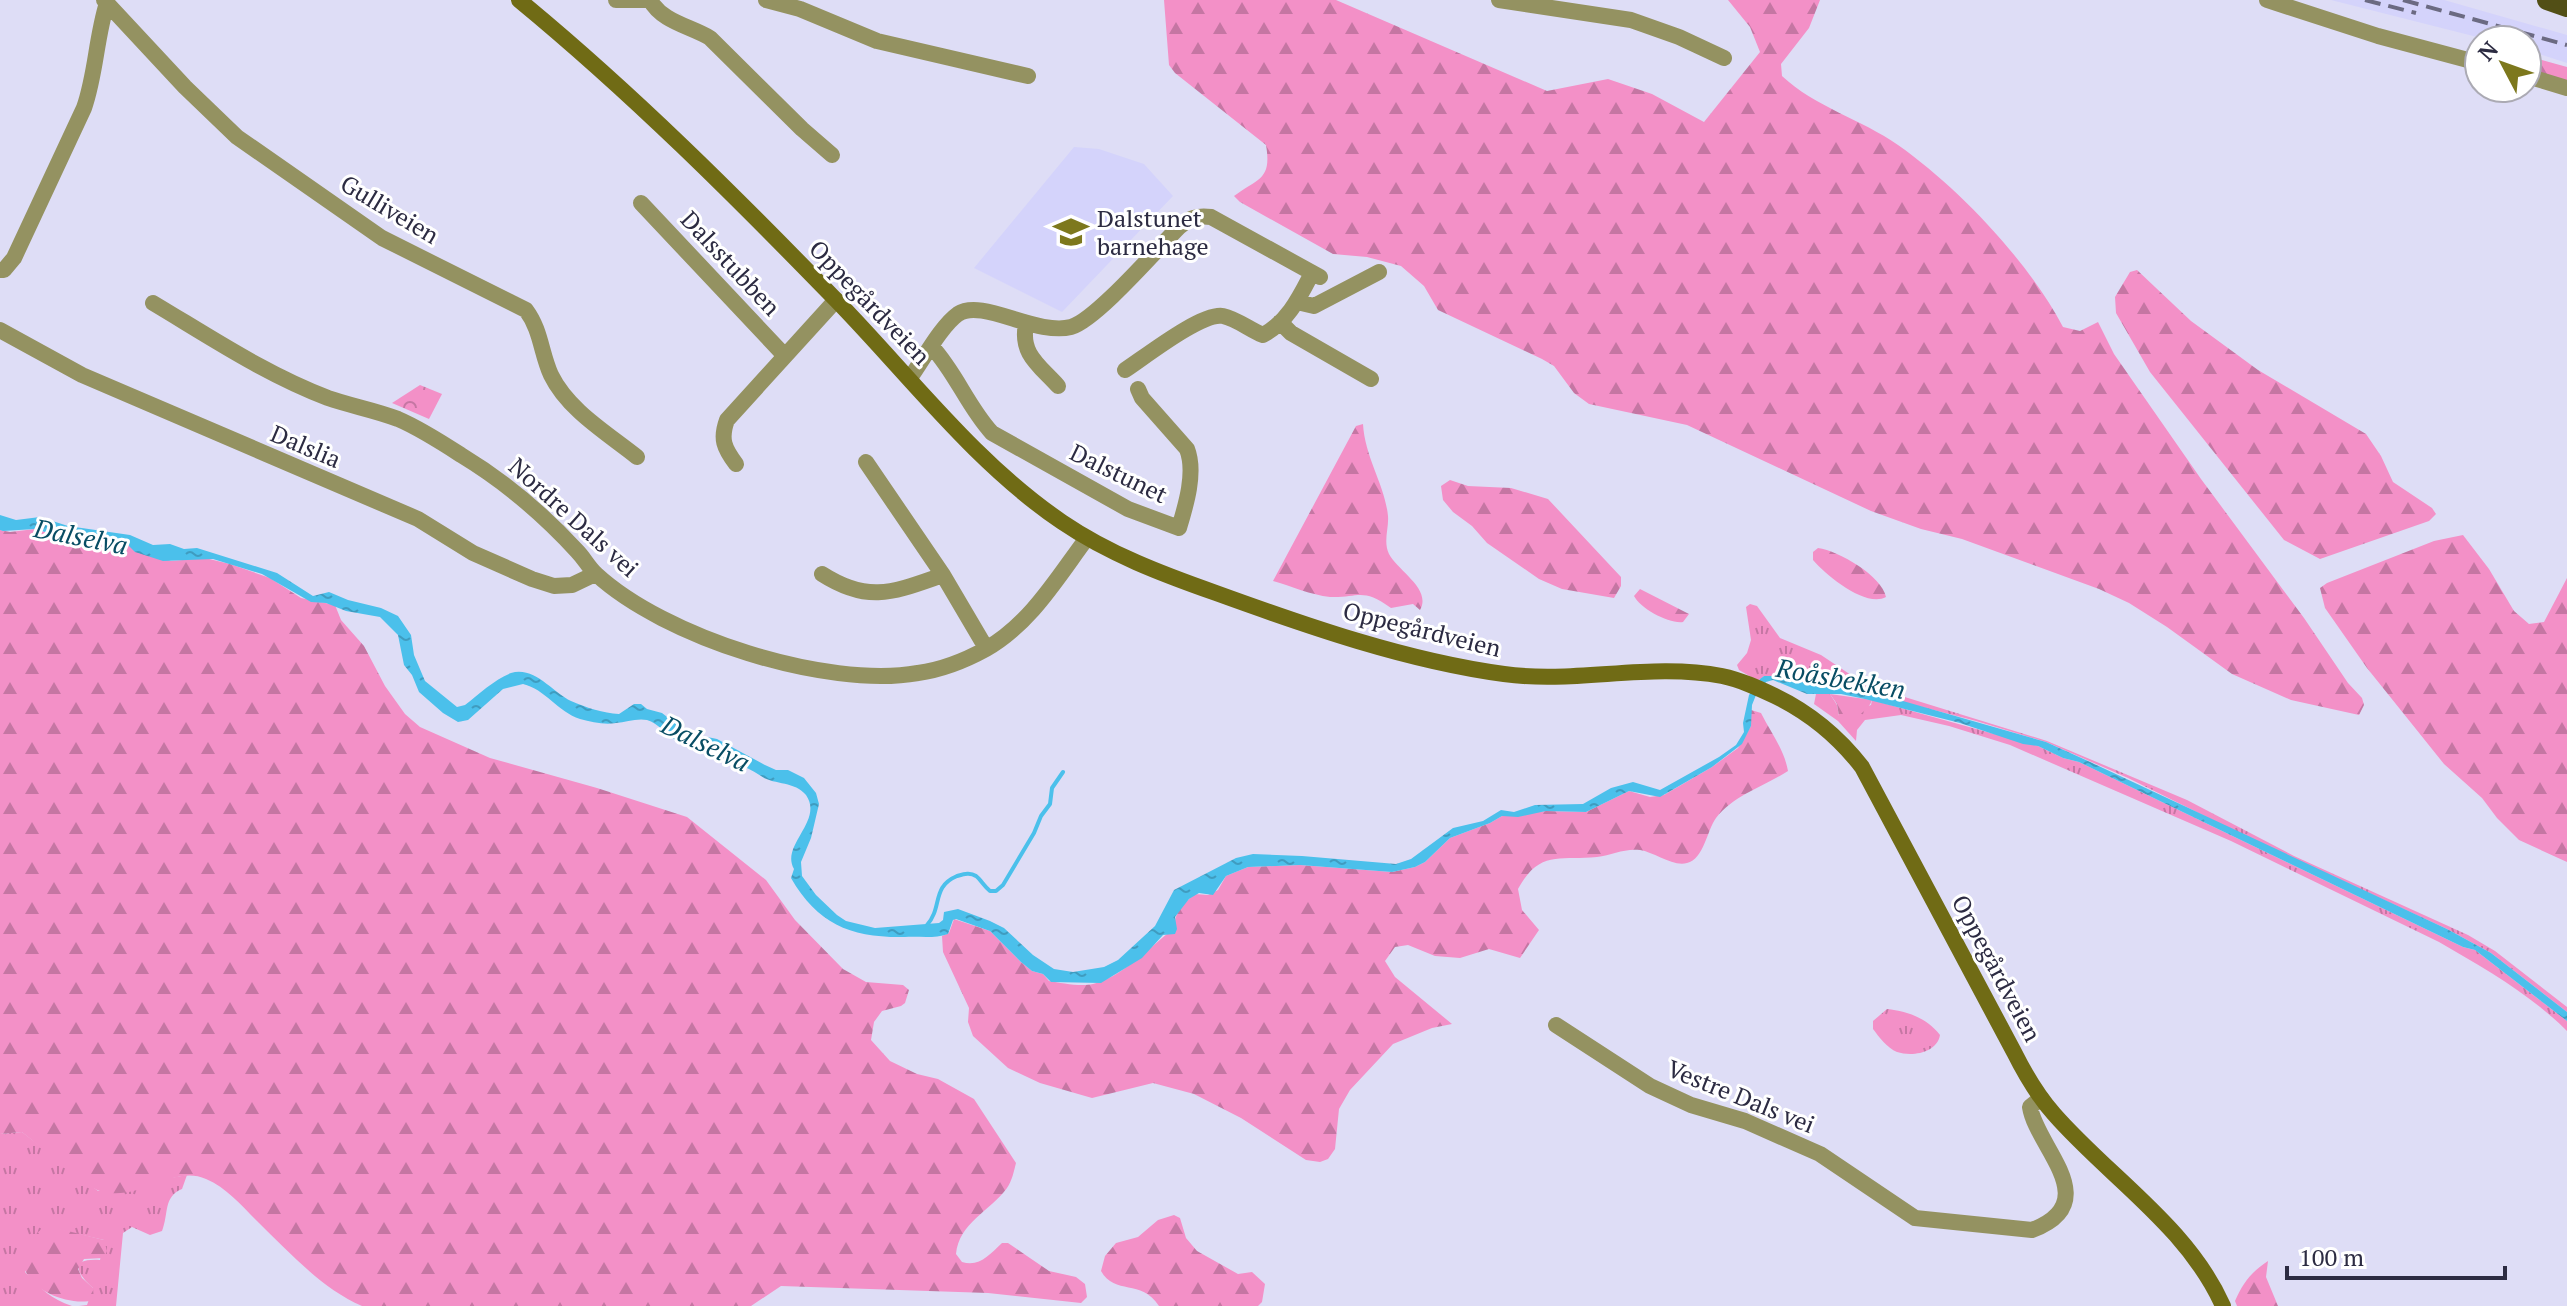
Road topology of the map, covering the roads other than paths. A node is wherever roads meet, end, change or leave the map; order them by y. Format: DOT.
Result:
graph roads {
  1 [pos="519,0"];
  2 [pos="616,0"];
  3 [pos="650,0"];
  4 [pos="766,0"];
  5 [pos="2267,0"];
  6 [pos="2547,0"];
  7 [pos="1506,1"];
  8 [pos="106,2"];
  9 [pos="2567,7"];
  10 [pos="1724,58"];
  11 [pos="2463,59"];
  12 [pos="1028,76"];
  13 [pos="2543,81"];
  14 [pos="2567,88"];
  15 [pos="832,155"];
  16 [pos="641,203"];
  17 [pos="2,270"];
  18 [pos="1379,272"];
  19 [pos="836,300"];
  20 [pos="1297,302"];
  21 [pos="153,303"];
  22 [pos="1280,322"];
  23 [pos="1026,324"];
  24 [pos="0,330"];
  25 [pos="932,347"];
  26 [pos="785,356"];
  27 [pos="1125,370"];
  28 [pos="910,378"];
  29 [pos="1371,379"];
  30 [pos="1058,386"];
  31 [pos="1138,389"];
  32 [pos="637,457"];
  33 [pos="866,462"];
  34 [pos="736,464"];
  35 [pos="1087,538"];
  36 [pos="595,574"];
  37 [pos="822,574"];
  38 [pos="943,575"];
  39 [pos="986,648"];
  40 [pos="1556,1025"];
  41 [pos="2041,1098"];
  42 [pos="2223,1306"];
  1 -- 19 [label="main road, Oppegårdveien"];
  2 -- 3 [label="street"];
  3 -- 15 [label="street"];
  4 -- 12 [label="street"];
  5 -- 11 [label="street"];
  6 -- 9 [label="main road"];
  7 -- 10 [label="street"];
  8 -- 17 [label="street"];
  8 -- 32 [label="street, Gulliveien"];
  13 -- 14 [label="street"];
  16 -- 26 [label="street, Dalsstubben"];
  18 -- 20 [label="street"];
  19 -- 26 [label="street"];
  19 -- 28 [label="main road, Oppegårdveien"];
  20 -- 22 [label="street"];
  20 -- 23 [label="street"];
  21 -- 36 [label="street, Nordre Dals vei"];
  22 -- 27 [label="street"];
  22 -- 29 [label="street"];
  23 -- 25 [label="street"];
  23 -- 30 [label="street"];
  24 -- 36 [label="street, Dalslia"];
  25 -- 28 [label="street"];
  25 -- 31 [label="street, Dalstunet"];
  26 -- 34 [label="street"];
  28 -- 35 [label="main road, Oppegårdveien"];
  33 -- 38 [label="street"];
  35 -- 39 [label="street, Nordre Dals vei"];
  35 -- 41 [label="main road, Oppegårdveien"];
  36 -- 39 [label="street, Nordre Dals vei"];
  37 -- 38 [label="street"];
  38 -- 39 [label="street"];
  40 -- 41 [label="street, Vestre Dals vei"];
  41 -- 42 [label="main road, Oppegårdveien"];
}
